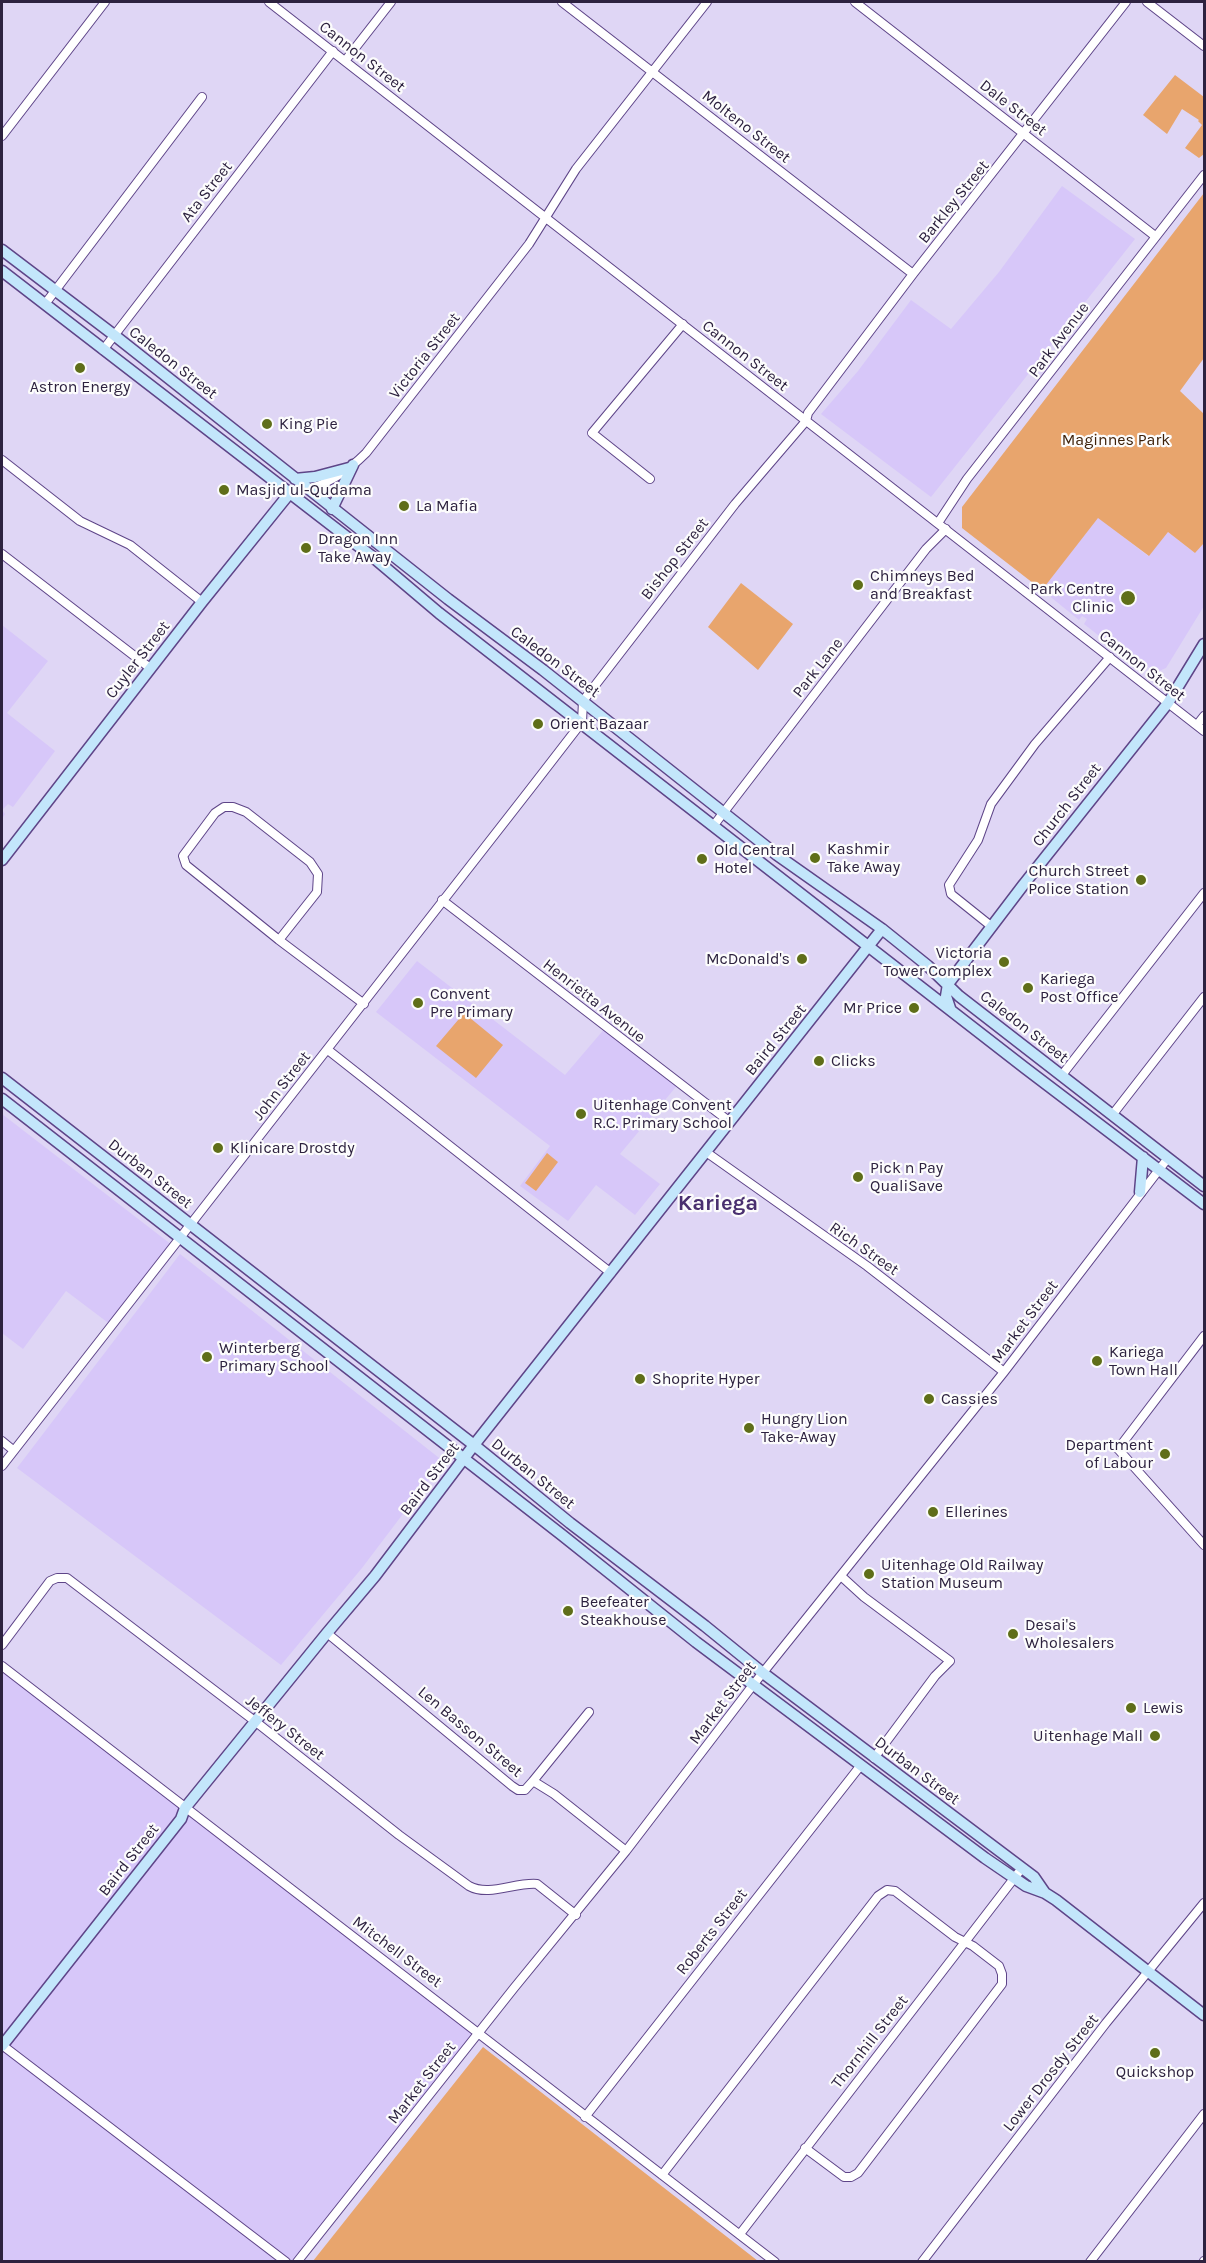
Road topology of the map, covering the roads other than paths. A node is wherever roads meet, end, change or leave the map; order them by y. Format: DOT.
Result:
graph roads {
  1 [pos="105,2"];
  2 [pos="269,2"];
  3 [pos="391,2"];
  4 [pos="562,2"];
  5 [pos="707,2"];
  6 [pos="855,2"];
  7 [pos="1126,2"];
  8 [pos="1147,2"];
  9 [pos="1204,46"];
  10 [pos="333,51"];
  11 [pos="345,61"];
  12 [pos="652,72"];
  13 [pos="202,97"];
  14 [pos="1024,134"];
  15 [pos="2,136"];
  16 [pos="1204,175"];
  17 [pos="546,218"];
  18 [pos="1155,236"];
  19 [pos="2,250"];
  20 [pos="2,271"];
  21 [pos="913,274"];
  22 [pos="54,291"];
  23 [pos="45,304"];
  24 [pos="683,324"];
  25 [pos="114,335"];
  26 [pos="104,350"];
  27 [pos="806,421"];
  28 [pos="2,460"];
  29 [pos="351,466"];
  30 [pos="295,479"];
  31 [pos="650,479"];
  32 [pos="306,489"];
  33 [pos="289,494"];
  34 [pos="332,510"];
  35 [pos="938,523"];
  36 [pos="946,529"];
  37 [pos="2,554"];
  38 [pos="202,602"];
  39 [pos="1204,644"];
  40 [pos="1110,657"];
  41 [pos="150,668"];
  42 [pos="583,701"];
  43 [pos="1168,703"];
  44 [pos="1204,716"];
  45 [pos="582,722"];
  46 [pos="1201,728"];
  47 [pos="723,813"];
  48 [pos="714,825"];
  49 [pos="2,860"];
  50 [pos="1204,893"];
  51 [pos="442,900"];
  52 [pos="992,926"];
  53 [pos="882,929"];
  54 [pos="279,940"];
  55 [pos="870,946"];
  56 [pos="948,984"];
  57 [pos="924,988"];
  58 [pos="1204,997"];
  59 [pos="363,1004"];
  60 [pos="950,1009"];
  61 [pos="328,1050"];
  62 [pos="1062,1075"];
  63 [pos="2,1078"];
  64 [pos="2,1099"];
  65 [pos="1113,1114"];
  66 [pos="730,1122"];
  67 [pos="706,1152"];
  68 [pos="1143,1157"];
  69 [pos="1168,1158"];
  70 [pos="1158,1169"];
  71 [pos="1204,1186"];
  72 [pos="1140,1192"];
  73 [pos="1204,1204"];
  74 [pos="191,1225"];
  75 [pos="179,1238"];
  76 [pos="611,1273"];
  77 [pos="1204,1336"];
  78 [pos="1004,1372"];
  79 [pos="2,1441"];
  80 [pos="474,1445"];
  81 [pos="13,1450"];
  82 [pos="464,1460"];
  83 [pos="2,1466"];
  84 [pos="1204,1545"];
  85 [pos="841,1576"];
  86 [pos="327,1633"];
  87 [pos="2,1645"];
  88 [pos="2,1666"];
  89 [pos="763,1673"];
  90 [pos="753,1685"];
  91 [pos="589,1712"];
  92 [pos="256,1722"];
  93 [pos="874,1758"];
  94 [pos="861,1765"];
  95 [pos="533,1781"];
  96 [pos="185,1808"];
  97 [pos="626,1851"];
  98 [pos="1022,1868"];
  99 [pos="1014,1878"];
  100 [pos="1045,1893"];
  101 [pos="1204,1903"];
  102 [pos="576,1915"];
  103 [pos="964,1943"];
  104 [pos="1149,1973"];
  105 [pos="1204,2015"];
  106 [pos="480,2032"];
  107 [pos="2,2045"];
  108 [pos="1204,2114"];
  109 [pos="585,2116"];
  110 [pos="805,2148"];
  111 [pos="662,2175"];
  112 [pos="740,2234"];
  113 [pos="286,2262"];
  114 [pos="297,2262"];
  115 [pos="775,2262"];
  116 [pos="922,2262"];
  117 [pos="1090,2262"];
  1 -- 15 [label="street"];
  2 -- 10 [label="street, Cannon Street"];
  3 -- 11 [label="street"];
  4 -- 12 [label="street, Molteno Street"];
  5 -- 12 [label="street, Victoria Street"];
  6 -- 14 [label="street, Dale Street"];
  7 -- 14 [label="street, Barkley Street"];
  8 -- 9 [label="street"];
  10 -- 11 [label="street, Cannon Street"];
  10 -- 25 [label="street, Ata Street"];
  11 -- 17 [label="street, Cannon Street"];
  12 -- 17 [label="street, Victoria Street"];
  12 -- 21 [label="street, Molteno Street"];
  13 -- 22 [label="street"];
  14 -- 18 [label="street, Dale Street"];
  14 -- 21 [label="street, Barkley Street"];
  16 -- 18 [label="street, Park Avenue"];
  17 -- 24 [label="street, Cannon Street"];
  17 -- 29 [label="street, Victoria Street"];
  18 -- 35 [label="street, Park Avenue"];
  19 -- 22 [label="street, Caledon Street"];
  20 -- 23 [label="street, Caledon Street"];
  21 -- 27 [label="street, Barkley Street"];
  22 -- 23 [label="street"];
  22 -- 25 [label="street, Caledon Street"];
  23 -- 26 [label="street, Caledon Street"];
  24 -- 27 [label="street, Cannon Street"];
  24 -- 31 [label="street"];
  25 -- 26 [label="street, Ata Street"];
  25 -- 30 [label="street, Caledon Street"];
  26 -- 33 [label="street, Caledon Street"];
  27 -- 35 [label="street, Cannon Street"];
  27 -- 42 [label="street, Bishop Street"];
  28 -- 38 [label="street"];
  29 -- 30 [label="street"];
  29 -- 32 [label="street, Victoria Street"];
  29 -- 34 [label="street"];
  30 -- 32 [label="street, Caledon Street"];
  32 -- 33 [label="street"];
  32 -- 34 [label="street, Caledon Street"];
  33 -- 38 [label="street, Cuyler Street"];
  33 -- 45 [label="street, Caledon Street"];
  34 -- 42 [label="street, Caledon Street"];
  35 -- 36 [label="street, Cannon Street"];
  36 -- 40 [label="street, Cannon Street"];
  36 -- 47 [label="street, Park Lane"];
  37 -- 41 [label="street"];
  38 -- 41 [label="street, Cuyler Street"];
  39 -- 43 [label="street, Church Street"];
  40 -- 43 [label="street, Cannon Street"];
  40 -- 52 [label="street"];
  41 -- 49 [label="street, Cuyler Street"];
  42 -- 45 [label="street"];
  42 -- 47 [label="street, Caledon Street"];
  43 -- 46 [label="street, Cannon Street"];
  43 -- 52 [label="street, Church Street"];
  44 -- 46 [label="street"];
  45 -- 48 [label="street, Caledon Street"];
  45 -- 51 [label="street, John Street"];
  47 -- 48 [label="street, Park Lane"];
  47 -- 53 [label="street, Caledon Street"];
  48 -- 55 [label="street, Caledon Street"];
  50 -- 62 [label="street"];
  51 -- 59 [label="street, John Street"];
  51 -- 66 [label="street, Henrietta Avenue"];
  52 -- 56 [label="street, Church Street"];
  53 -- 55 [label="street, Baird Street"];
  53 -- 56 [label="street, Caledon Street"];
  54 -- 54 [label="street"];
  54 -- 59 [label="street"];
  55 -- 57 [label="street, Caledon Street"];
  55 -- 66 [label="street, Baird Street"];
  56 -- 57 [label="street"];
  56 -- 60 [label="street"];
  56 -- 62 [label="street, Caledon Street"];
  57 -- 60 [label="street, Caledon Street"];
  58 -- 65 [label="street"];
  59 -- 61 [label="street, John Street"];
  60 -- 68 [label="street, Caledon Street"];
  61 -- 74 [label="street, John Street"];
  61 -- 76 [label="street"];
  62 -- 65 [label="street, Caledon Street"];
  63 -- 74 [label="street, Durban Street"];
  64 -- 75 [label="street, Durban Street"];
  65 -- 69 [label="street, Caledon Street"];
  66 -- 67 [label="street, Baird Street"];
  67 -- 76 [label="street, Baird Street"];
  67 -- 78 [label="street, Rich Street"];
  68 -- 70 [label="street, Caledon Street"];
  68 -- 72 [label="street"];
  69 -- 70 [label="street, Market Street"];
  69 -- 71 [label="street, Caledon Street"];
  70 -- 72 [label="street, Market Street"];
  70 -- 73 [label="street, Caledon Street"];
  72 -- 78 [label="street, Market Street"];
  74 -- 75 [label="street, John Street"];
  74 -- 80 [label="street, Durban Street"];
  75 -- 81 [label="street, John Street"];
  75 -- 82 [label="street, Durban Street"];
  76 -- 80 [label="street, Baird Street"];
  77 -- 84 [label="street"];
  78 -- 85 [label="street, Market Street"];
  79 -- 81 [label="street"];
  80 -- 82 [label="street, Baird Street"];
  80 -- 89 [label="street, Durban Street"];
  81 -- 83 [label="street, John Street"];
  82 -- 86 [label="street, Baird Street"];
  82 -- 90 [label="street, Durban Street"];
  85 -- 89 [label="street, Market Street"];
  85 -- 93 [label="street"];
  86 -- 92 [label="street, Baird Street"];
  86 -- 95 [label="street, Len Basson Street"];
  87 -- 92 [label="street, Jeffery Street"];
  88 -- 96 [label="street, Mitchell Street"];
  89 -- 90 [label="street, Market Street"];
  89 -- 93 [label="street, Durban Street"];
  90 -- 94 [label="street, Durban Street"];
  90 -- 97 [label="street, Market Street"];
  91 -- 95 [label="street"];
  92 -- 96 [label="street, Baird Street"];
  92 -- 102 [label="street, Jeffery Street"];
  93 -- 98 [label="street, Durban Street"];
  94 -- 99 [label="street, Durban Street"];
  94 -- 109 [label="street, Roberts Street"];
  95 -- 97 [label="street, Len Basson Street"];
  96 -- 106 [label="street, Mitchell Street"];
  96 -- 107 [label="street, Baird Street"];
  97 -- 102 [label="street, Market Street"];
  98 -- 99 [label="street, Thornhill Street"];
  98 -- 100 [label="street, Durban Street"];
  99 -- 100 [label="street, Durban Street"];
  99 -- 103 [label="street, Thornhill Street"];
  100 -- 104 [label="street, Durban Street"];
  101 -- 104 [label="street, Lower Drosdy Street"];
  102 -- 106 [label="street, Market Street"];
  103 -- 110 [label="street, Thornhill Street"];
  103 -- 110 [label="street"];
  103 -- 111 [label="street"];
  104 -- 105 [label="street, Durban Street"];
  104 -- 116 [label="street, Lower Drosdy Street"];
  106 -- 109 [label="street, Mitchell Street"];
  106 -- 114 [label="street, Market Street"];
  107 -- 113 [label="street"];
  108 -- 117 [label="street"];
  109 -- 111 [label="street, Mitchell Street"];
  110 -- 112 [label="street, Thornhill Street"];
  111 -- 112 [label="street, Mitchell Street"];
  112 -- 115 [label="street, Mitchell Street"];
}
